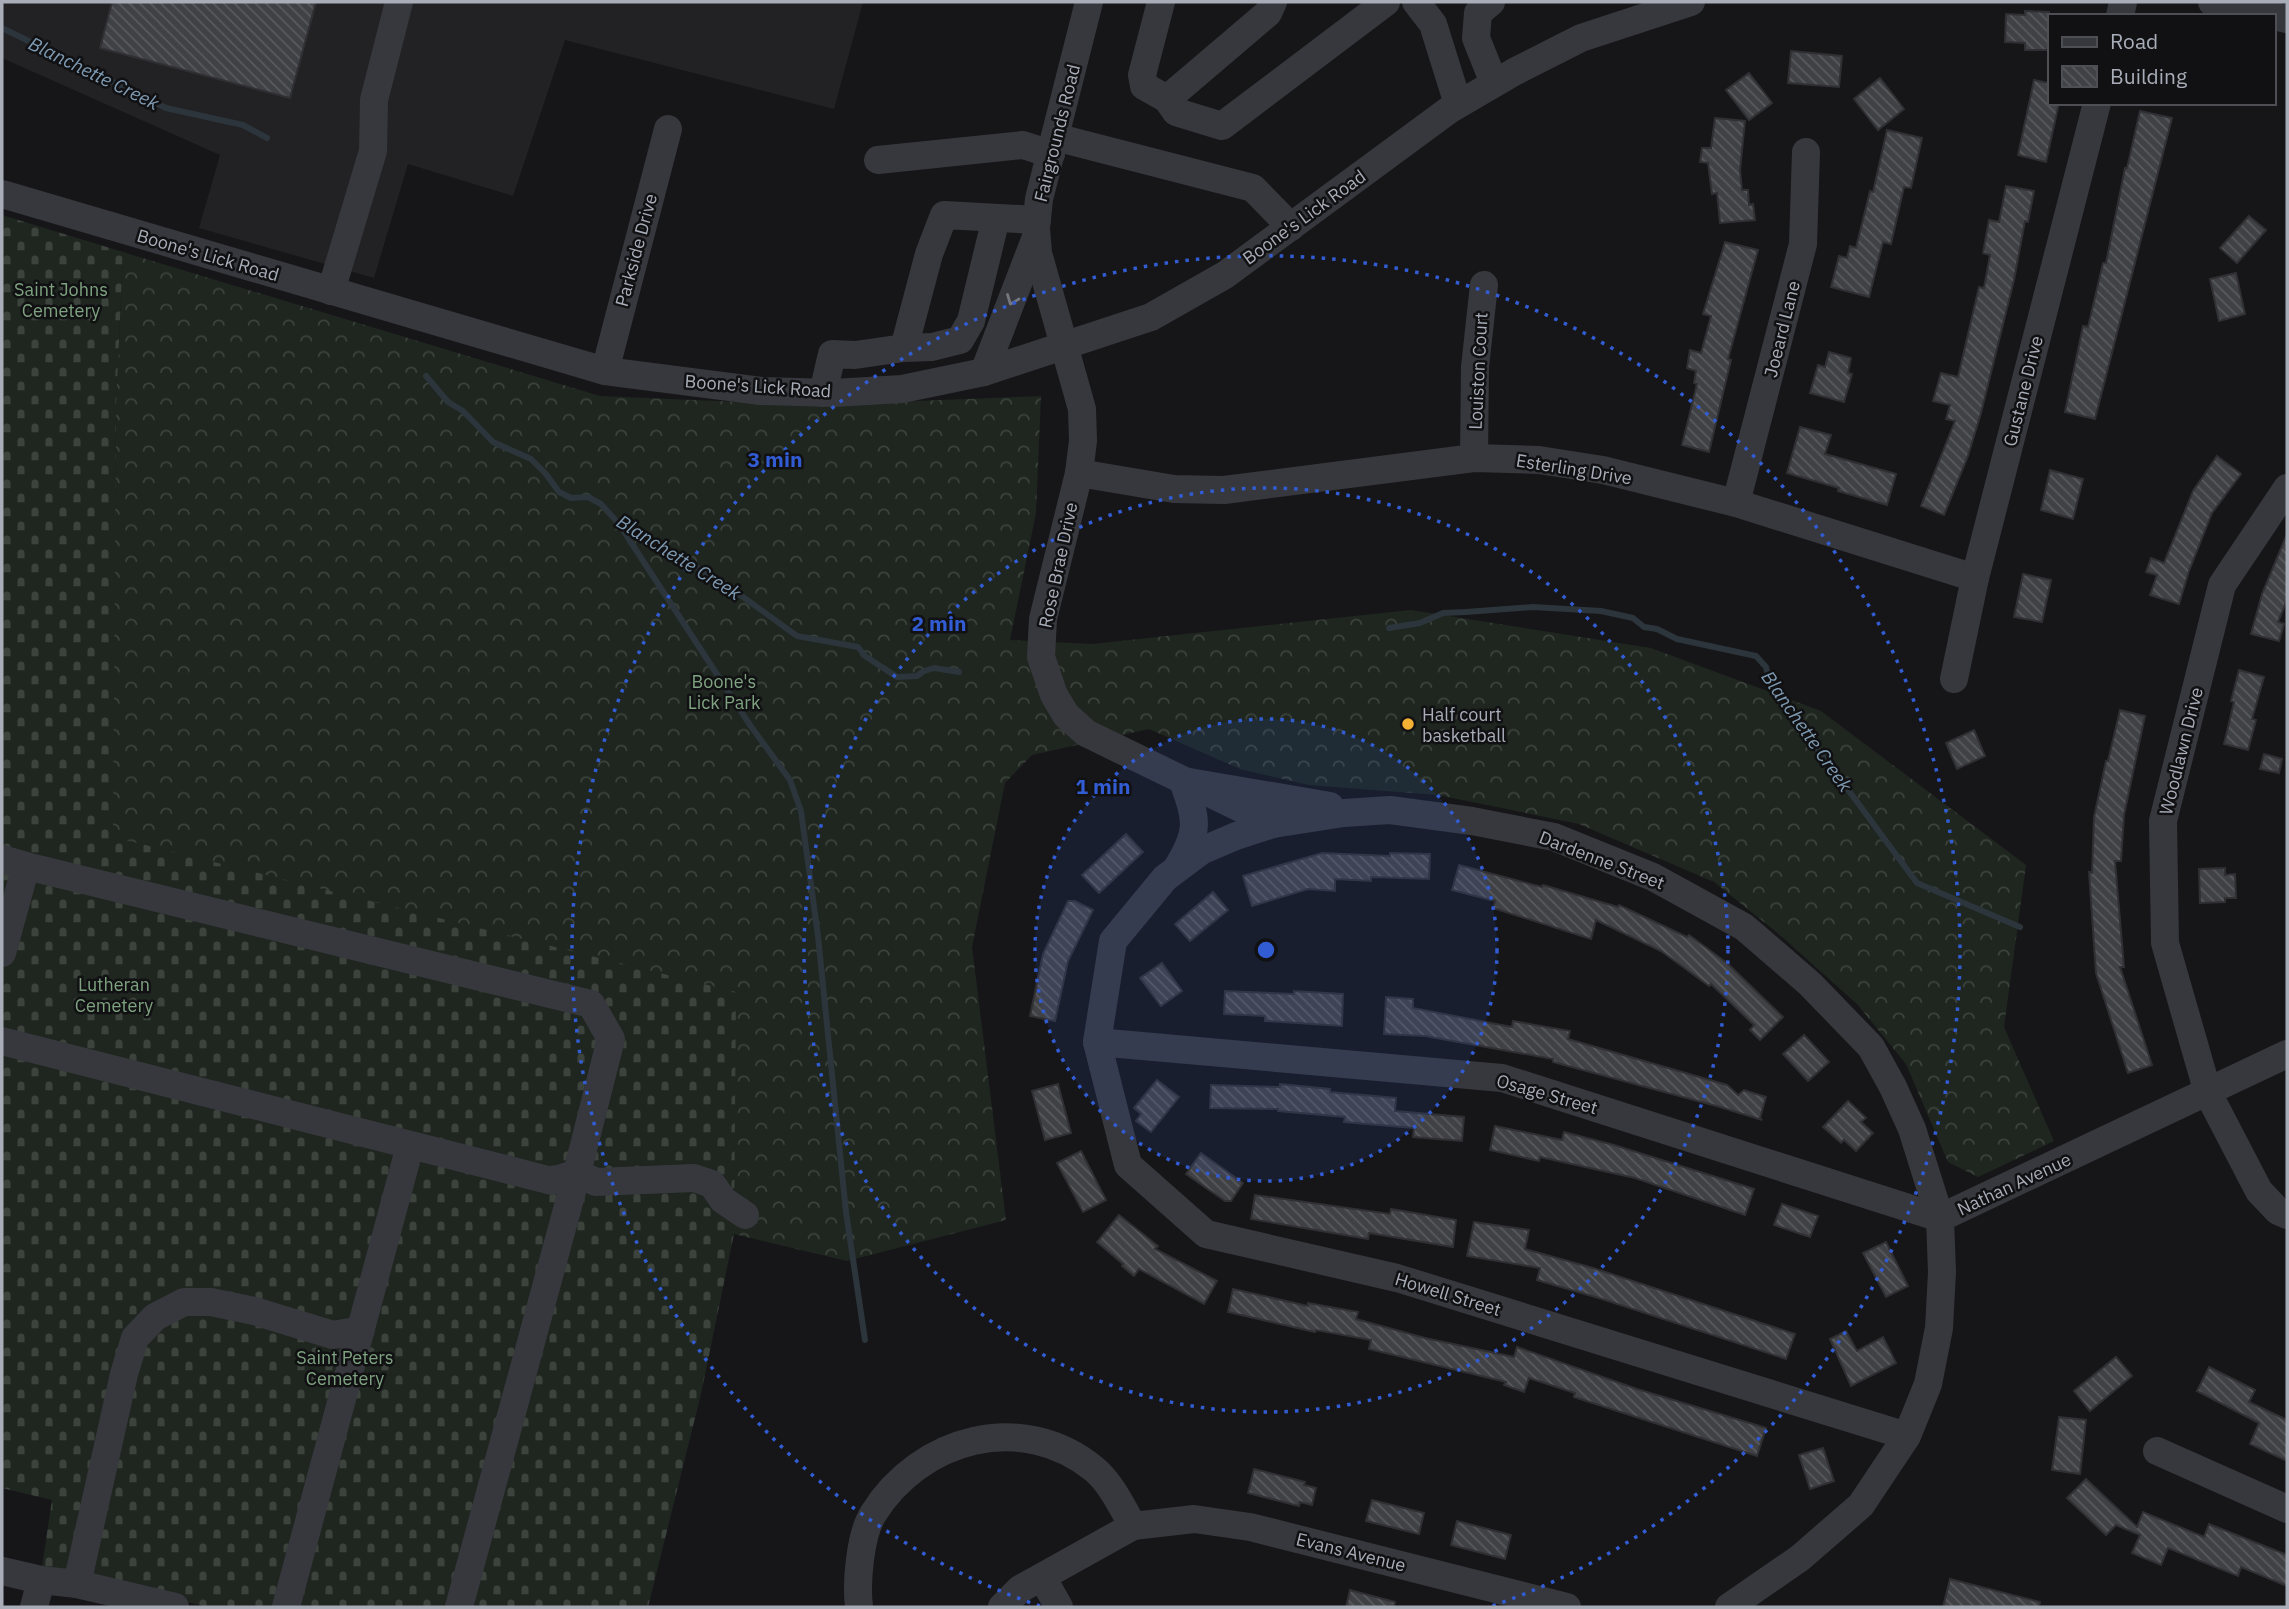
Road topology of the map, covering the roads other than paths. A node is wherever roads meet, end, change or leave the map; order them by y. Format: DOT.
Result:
graph roads {
  1 [pos="398,2"];
  2 [pos="1089,2"];
  3 [pos="1161,2"];
  4 [pos="1273,2"];
  5 [pos="1386,2"];
  6 [pos="1416,2"];
  7 [pos="1491,2"];
  8 [pos="1687,2"];
  9 [pos="2212,2"];
  10 [pos="2265,14"];
  11 [pos="1494,83"];
  12 [pos="1167,99"];
  13 [pos="1458,104"];
  14 [pos="2096,105"];
  15 [pos="668,129"];
  16 [pos="1053,145"];
  17 [pos="1806,152"];
  18 [pos="878,160"];
  19 [pos="2,194"];
  20 [pos="996,218"];
  21 [pos="1292,227"];
  22 [pos="1036,228"];
  23 [pos="1483,285"];
  24 [pos="331,291"];
  25 [pos="1064,346"];
  26 [pos="904,348"];
  27 [pos="604,371"];
  28 [pos="984,372"];
  29 [pos="822,393"];
  30 [pos="1474,458"];
  31 [pos="1079,473"];
  32 [pos="2287,488"];
  33 [pos="1736,503"];
  34 [pos="1975,578"];
  35 [pos="1954,679"];
  36 [pos="1183,781"];
  37 [pos="1358,812"];
  38 [pos="1273,824"];
  39 [pos="14,862"];
  40 [pos="1176,870"];
  41 [pos="2,953"];
  42 [pos="2,1041"];
  43 [pos="1097,1042"];
  44 [pos="2287,1054"];
  45 [pos="2208,1093"];
  46 [pos="404,1152"];
  47 [pos="578,1173"];
  48 [pos="570,1202"];
  49 [pos="745,1215"];
  50 [pos="2287,1215"];
  51 [pos="1940,1218"];
  52 [pos="360,1330"];
  53 [pos="1907,1436"];
  54 [pos="2157,1451"];
  55 [pos="2287,1510"];
  56 [pos="1133,1526"];
  57 [pos="2,1571"];
  58 [pos="1042,1577"];
  59 [pos="41,1580"];
  60 [pos="78,1584"];
  61 [pos="34,1607"];
  62 [pos="175,1607"];
  63 [pos="286,1607"];
  64 [pos="459,1607"];
  65 [pos="859,1607"];
  66 [pos="1002,1607"];
  67 [pos="1059,1607"];
  68 [pos="1567,1607"];
  69 [pos="1729,1607"];
  1 -- 24 [label="street"];
  2 -- 16 [label="street, Fairgrounds Road"];
  3 -- 12 [label="street"];
  4 -- 12 [label="street"];
  5 -- 12 [label="street"];
  6 -- 13 [label="street"];
  7 -- 11 [label="street"];
  8 -- 11 [label="street, Boone's Lick Road"];
  9 -- 10 [label="street"];
  11 -- 13 [label="street, Boone's Lick Road"];
  13 -- 21 [label="street, Boone's Lick Road"];
  14 -- 34 [label="street, Gustane Drive"];
  15 -- 27 [label="street, Parkside Drive"];
  16 -- 18 [label="street"];
  16 -- 21 [label="street"];
  16 -- 22 [label="street, Fairgrounds Road"];
  17 -- 33 [label="street, Joeard Lane"];
  19 -- 24 [label="street, Boone's Lick Road"];
  20 -- 22 [label="street"];
  20 -- 26 [label="street"];
  20 -- 26 [label="street"];
  21 -- 25 [label="street, Boone's Lick Road"];
  22 -- 25 [label="street, Fairgrounds Road"];
  22 -- 28 [label="street, one-way"];
  23 -- 30 [label="street, Louiston Court"];
  24 -- 27 [label="street, Boone's Lick Road"];
  25 -- 28 [label="street, Boone's Lick Road"];
  25 -- 31 [label="street, Rose Brae Drive"];
  26 -- 29 [label="street"];
  27 -- 29 [label="street, Boone's Lick Road"];
  28 -- 29 [label="street, Boone's Lick Road"];
  30 -- 31 [label="street, Esterling Drive"];
  30 -- 33 [label="street, Esterling Drive"];
  31 -- 36 [label="street, Rose Brae Drive"];
  32 -- 45 [label="street, Woodlawn Drive"];
  33 -- 34 [label="street, Esterling Drive"];
  34 -- 35 [label="street, Gustane Drive"];
  36 -- 37 [label="street"];
  36 -- 38 [label="street, Rose Brae Drive"];
  36 -- 40 [label="street"];
  37 -- 38 [label="street, Dardenne Street"];
  37 -- 51 [label="street, Dardenne Street"];
  38 -- 40 [label="street, Dardenne Street"];
  39 -- 41 [label="street"];
  39 -- 47 [label="street"];
  40 -- 43 [label="street, Dardenne Street"];
  42 -- 46 [label="street"];
  43 -- 51 [label="street, Osage Street"];
  43 -- 53 [label="street, Howell Street"];
  44 -- 45 [label="street, Nathan Avenue"];
  45 -- 50 [label="street, Woodlawn Drive"];
  45 -- 51 [label="street, Nathan Avenue"];
  46 -- 47 [label="street"];
  46 -- 48 [label="street"];
  46 -- 52 [label="street"];
  47 -- 48 [label="street"];
  47 -- 49 [label="street"];
  48 -- 64 [label="street"];
  51 -- 53 [label="street, Nathan Avenue"];
  52 -- 60 [label="street"];
  52 -- 63 [label="street"];
  53 -- 69 [label="street, Nathan Avenue"];
  54 -- 55 [label="street"];
  56 -- 58 [label="street"];
  56 -- 65 [label="street"];
  56 -- 68 [label="street, Evans Avenue"];
  57 -- 59 [label="street"];
  58 -- 66 [label="street"];
  58 -- 67 [label="street"];
  59 -- 60 [label="street"];
  59 -- 61 [label="street"];
  60 -- 62 [label="street"];
}
